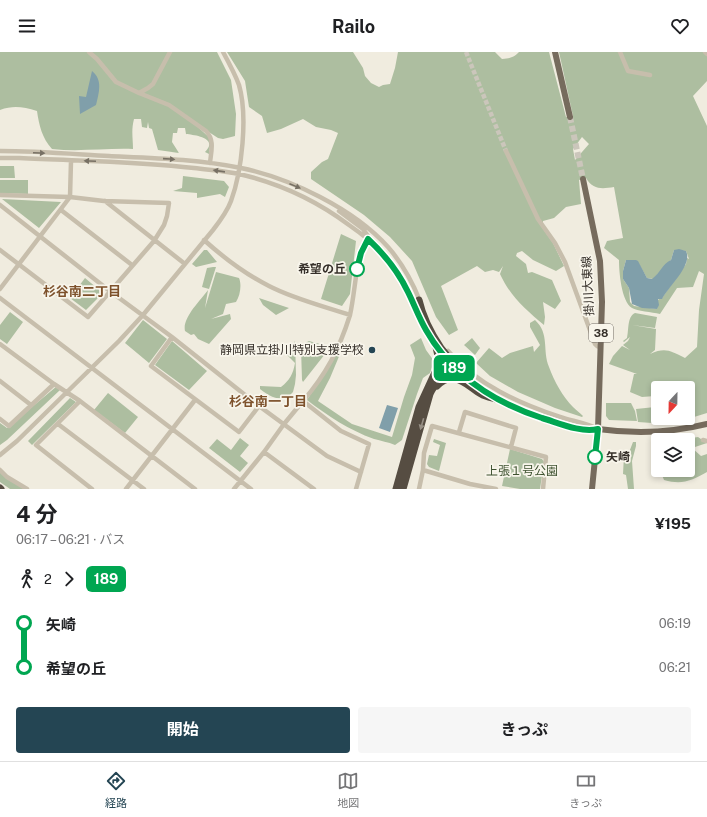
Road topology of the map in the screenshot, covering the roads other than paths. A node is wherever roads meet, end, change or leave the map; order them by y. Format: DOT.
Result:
graph roads {
  1 [pos="89,52"];
  2 [pos="170,52"];
  3 [pos="223,52"];
  4 [pos="555,52"];
  5 [pos="620,52"];
  6 [pos="650,74"];
  7 [pos="139,93"];
  8 [pos="570,117"];
  9 [pos="0,151"];
  10 [pos="506,151"];
  11 [pos="0,158"];
  12 [pos="71,160"];
  13 [pos="210,163"];
  14 [pos="240,168"];
  15 [pos="239,174"];
  16 [pos="583,179"];
  17 [pos="0,196"];
  18 [pos="70,197"];
  19 [pos="104,201"];
  20 [pos="328,202"];
  21 [pos="0,205"];
  22 [pos="61,210"];
  23 [pos="40,237"];
  24 [pos="368,239"];
  25 [pos="204,240"];
  26 [pos="380,240"];
  27 [pos="154,241"];
  28 [pos="0,250"];
  29 [pos="19,264"];
  30 [pos="185,264"];
  31 [pos="132,266"];
  32 [pos="0,289"];
  33 [pos="111,292"];
  34 [pos="0,298"];
  35 [pos="419,300"];
  36 [pos="143,315"];
  37 [pos="350,315"];
  38 [pos="172,337"];
  39 [pos="0,344"];
  40 [pos="436,347"];
  41 [pos="600,347"];
  42 [pos="449,363"];
  43 [pos="461,365"];
  44 [pos="93,367"];
  45 [pos="0,381"];
  46 [pos="54,384"];
  47 [pos="429,384"];
  48 [pos="66,392"];
  49 [pos="195,400"];
  50 [pos="499,400"];
  51 [pos="80,401"];
  52 [pos="303,402"];
  53 [pos="31,405"];
  54 [pos="259,406"];
  55 [pos="426,408"];
  56 [pos="0,419"];
  57 [pos="58,424"];
  58 [pos="284,424"];
  59 [pos="707,424"];
  60 [pos="172,428"];
  61 [pos="598,429"];
  62 [pos="459,432"];
  63 [pos="511,447"];
  64 [pos="264,452"];
  65 [pos="0,455"];
  66 [pos="151,456"];
  67 [pos="0,470"];
  68 [pos="423,470"];
  69 [pos="361,472"];
  70 [pos="133,481"];
  71 [pos="240,481"];
  72 [pos="27,489"];
  73 [pos="92,489"];
  74 [pos="126,489"];
  75 [pos="144,489"];
  76 [pos="195,489"];
  77 [pos="234,489"];
  78 [pos="251,489"];
  79 [pos="314,489"];
  80 [pos="356,489"];
  81 [pos="396,489"];
  82 [pos="403,489"];
  83 [pos="418,489"];
  84 [pos="496,489"];
  85 [pos="543,489"];
  86 [pos="592,489"];
  1 -- 7 [label="street"];
  2 -- 7 [label="street"];
  3 -- 14 [label="street"];
  4 -- 8 [label="main road"];
  5 -- 6 [label="street"];
  7 -- 13 [label="street"];
  9 -- 13 [label="street, one-way"];
  10 -- 41 [label="street"];
  11 -- 12 [label="street"];
  15 -- 12 [label="street, one-way"];
  12 -- 18 [label="street"];
  13 -- 14 [label="street"];
  14 -- 15 [label="street"];
  14 -- 20 [label="street, one-way"];
  15 -- 24 [label="street"];
  15 -- 25 [label="street"];
  16 -- 41 [label="main road, 掛川大東線 / 38"];
  17 -- 18 [label="street"];
  18 -- 19 [label="street"];
  18 -- 22 [label="street"];
  19 -- 27 [label="street"];
  19 -- 27 [label="street"];
  20 -- 24 [label="street"];
  20 -- 26 [label="street"];
  21 -- 23 [label="street"];
  22 -- 23 [label="street"];
  22 -- 31 [label="street"];
  23 -- 29 [label="street"];
  23 -- 33 [label="street"];
  24 -- 26 [label="street"];
  24 -- 37 [label="street"];
  24 -- 40 [label="street"];
  25 -- 30 [label="street"];
  25 -- 37 [label="street"];
  26 -- 35 [label="street"];
  27 -- 30 [label="street"];
  27 -- 31 [label="street"];
  28 -- 29 [label="street"];
  29 -- 32 [label="street"];
  29 -- 33 [label="street"];
  30 -- 36 [label="street"];
  31 -- 33 [label="street"];
  33 -- 36 [label="street"];
  34 -- 44 [label="street"];
  35 -- 42 [label="highway"];
  35 -- 43 [label="street"];
  36 -- 38 [label="street"];
  36 -- 44 [label="street"];
  37 -- 52 [label="street"];
  38 -- 49 [label="street"];
  38 -- 54 [label="street"];
  39 -- 46 [label="street"];
  40 -- 42 [label="street"];
  40 -- 47 [label="highway"];
  41 -- 61 [label="main road, 掛川大東線 / 38"];
  42 -- 43 [label="highway"];
  42 -- 47 [label="highway"];
  42 -- 50 [label="street"];
  42 -- 55 [label="highway"];
  43 -- 61 [label="street"];
  44 -- 48 [label="street"];
  44 -- 60 [label="street"];
  45 -- 53 [label="street"];
  46 -- 48 [label="street"];
  46 -- 53 [label="street"];
  47 -- 81 [label="highway"];
  48 -- 51 [label="street"];
  48 -- 65 [label="street"];
  49 -- 54 [label="street"];
  49 -- 60 [label="street"];
  50 -- 55 [label="highway"];
  50 -- 61 [label="street"];
  51 -- 57 [label="street"];
  51 -- 66 [label="street"];
  52 -- 58 [label="street"];
  52 -- 69 [label="street"];
  53 -- 56 [label="street"];
  54 -- 58 [label="street"];
  55 -- 82 [label="highway, one-way"];
  57 -- 70 [label="street"];
  57 -- 73 [label="street"];
  58 -- 64 [label="street"];
  58 -- 69 [label="street"];
  59 -- 61 [label="main road"];
  60 -- 66 [label="street"];
  60 -- 71 [label="street"];
  61 -- 86 [label="main road, 掛川大東線 / 38"];
  62 -- 63 [label="street"];
  62 -- 63 [label="street"];
  62 -- 68 [label="street"];
  63 -- 85 [label="street"];
  64 -- 71 [label="street"];
  64 -- 79 [label="street"];
  66 -- 70 [label="street"];
  66 -- 76 [label="street"];
  67 -- 72 [label="street"];
  68 -- 83 [label="street"];
  68 -- 84 [label="street"];
  69 -- 80 [label="street"];
  70 -- 74 [label="street"];
  70 -- 75 [label="street"];
  71 -- 77 [label="street"];
  71 -- 78 [label="street"];
}
